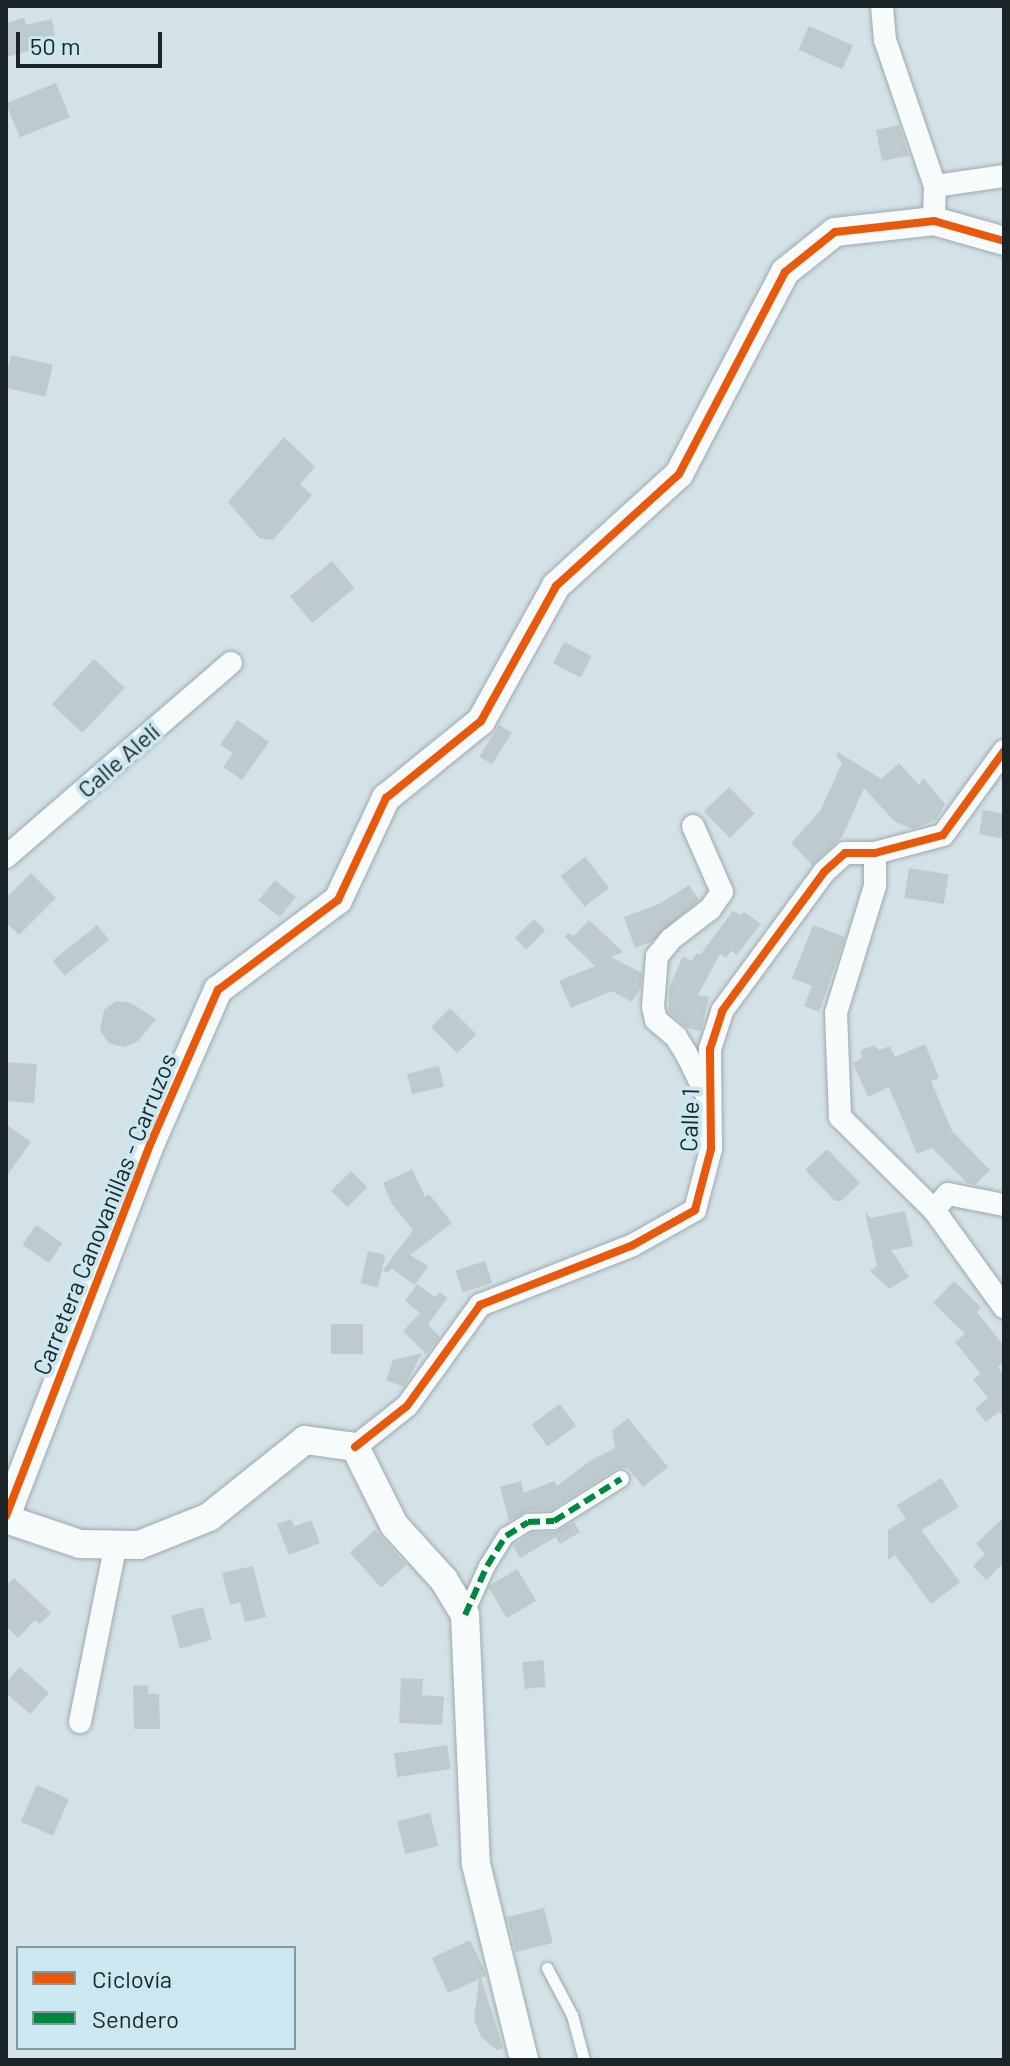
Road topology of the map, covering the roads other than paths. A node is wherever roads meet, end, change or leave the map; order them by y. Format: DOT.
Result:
graph roads {
  1 [pos="882,6"];
  2 [pos="1004,176"];
  3 [pos="935,186"];
  4 [pos="934,221"];
  5 [pos="1004,241"];
  6 [pos="231,663"];
  7 [pos="1004,751"];
  8 [pos="693,826"];
  9 [pos="875,853"];
  10 [pos="6,857"];
  11 [pos="711,1102"];
  12 [pos="1004,1205"];
  13 [pos="934,1210"];
  14 [pos="1004,1307"];
  15 [pos="355,1447"];
  16 [pos="621,1479"];
  17 [pos="6,1518"];
  18 [pos="116,1544"];
  19 [pos="465,1615"];
  20 [pos="80,1722"];
  21 [pos="547,1968"];
  22 [pos="524,2060"];
  23 [pos="584,2060"];
  1 -- 3 [label="street"];
  2 -- 3 [label="street"];
  3 -- 4 [label="street"];
  4 -- 5 [label="street, Carretera Canovanillas - Carruzos"];
  4 -- 17 [label="street, Carretera Canovanillas - Carruzos"];
  6 -- 10 [label="street, Calle Alelí"];
  7 -- 9 [label="street, Calle 1"];
  8 -- 11 [label="street"];
  9 -- 11 [label="street, Calle 1"];
  9 -- 13 [label="street"];
  11 -- 15 [label="street, Calle 1"];
  12 -- 13 [label="street"];
  13 -- 14 [label="street"];
  15 -- 18 [label="street, Carretera Canovanillas - Carruzos"];
  15 -- 19 [label="street"];
  16 -- 19 [label="street"];
  17 -- 18 [label="street, Carretera Canovanillas - Carruzos"];
  18 -- 20 [label="street"];
  19 -- 22 [label="street"];
  21 -- 23 [label="lane"];
}
